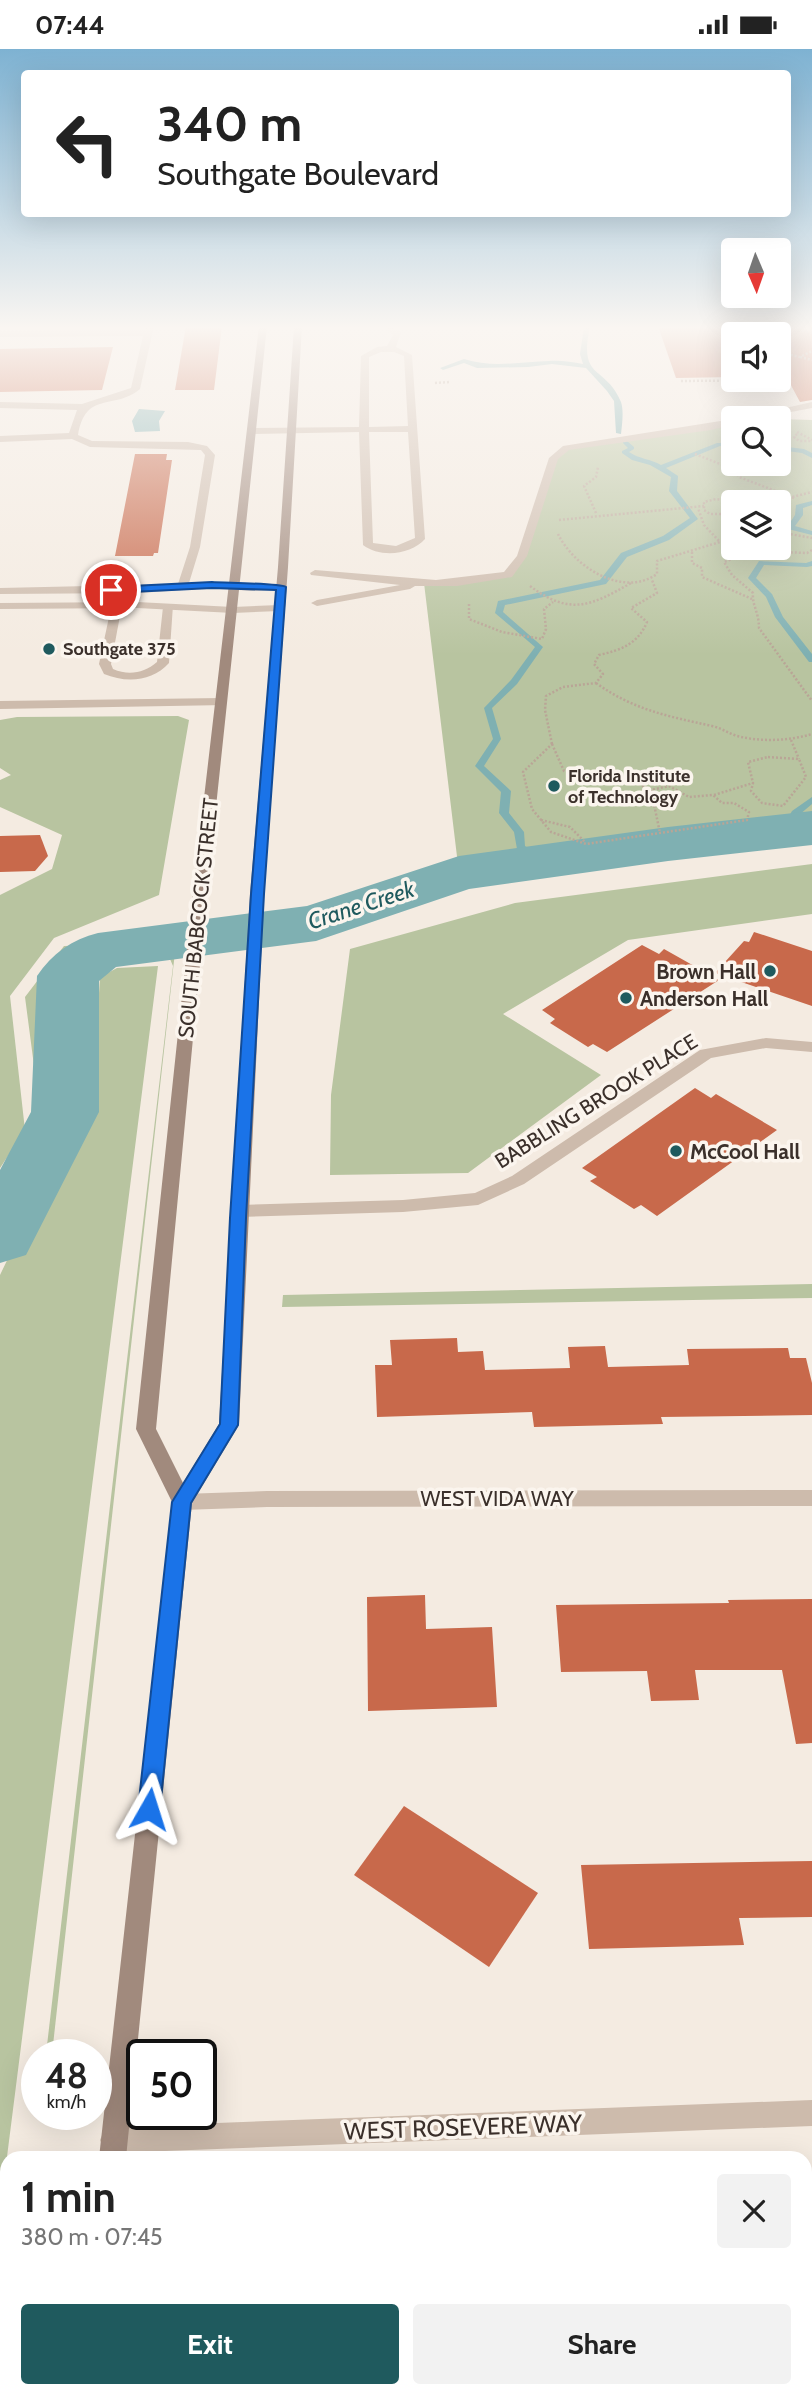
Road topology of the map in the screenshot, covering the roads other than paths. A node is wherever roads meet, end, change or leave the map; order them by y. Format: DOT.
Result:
graph roads {
  1 [pos="73,436"];
  2 [pos="252,436"];
  3 [pos="291,436"];
  4 [pos="364,436"];
  5 [pos="412,436"];
  6 [pos="657,436"];
  7 [pos="0,439"];
  8 [pos="316,573"];
  9 [pos="424,583"];
  10 [pos="236,587"];
  11 [pos="281,587"];
  12 [pos="181,588"];
  13 [pos="0,591"];
  14 [pos="317,603"];
  15 [pos="116,605"];
  16 [pos="0,606"];
  17 [pos="169,607"];
  18 [pos="279,608"];
  19 [pos="233,610"];
  20 [pos="222,702"];
  21 [pos="0,705"];
  22 [pos="812,1047"];
  23 [pos="239,1211"];
  24 [pos="812,1498"];
  25 [pos="182,1502"];
  26 [pos="812,2113"];
  27 [pos="113,2149"];
  1 -- 7 [label="street"];
  1 -- 12 [label="street"];
  2 -- 10 [label="main road, SOUTH BABCOCK STREET"];
  3 -- 11 [label="main road"];
  4 -- 5 [label="street"];
  6 -- 9 [label="street"];
  8 -- 9 [label="street"];
  9 -- 14 [label="street"];
  10 -- 11 [label="street"];
  10 -- 12 [label="street"];
  10 -- 19 [label="main road, SOUTH BABCOCK STREET"];
  11 -- 18 [label="main road"];
  12 -- 13 [label="street"];
  15 -- 16 [label="street"];
  15 -- 17 [label="street"];
  15 -- 17 [label="street"];
  17 -- 19 [label="street"];
  18 -- 19 [label="street"];
  18 -- 23 [label="main road"];
  19 -- 20 [label="main road, SOUTH BABCOCK STREET"];
  20 -- 21 [label="street"];
  20 -- 25 [label="main road, SOUTH BABCOCK STREET"];
  22 -- 23 [label="street, BABBLING BROOK PLACE"];
  23 -- 25 [label="main road"];
  24 -- 25 [label="street, WEST VIDA WAY"];
  25 -- 27 [label="main road"];
  26 -- 27 [label="street, WEST ROSEVERE WAY"];
}
